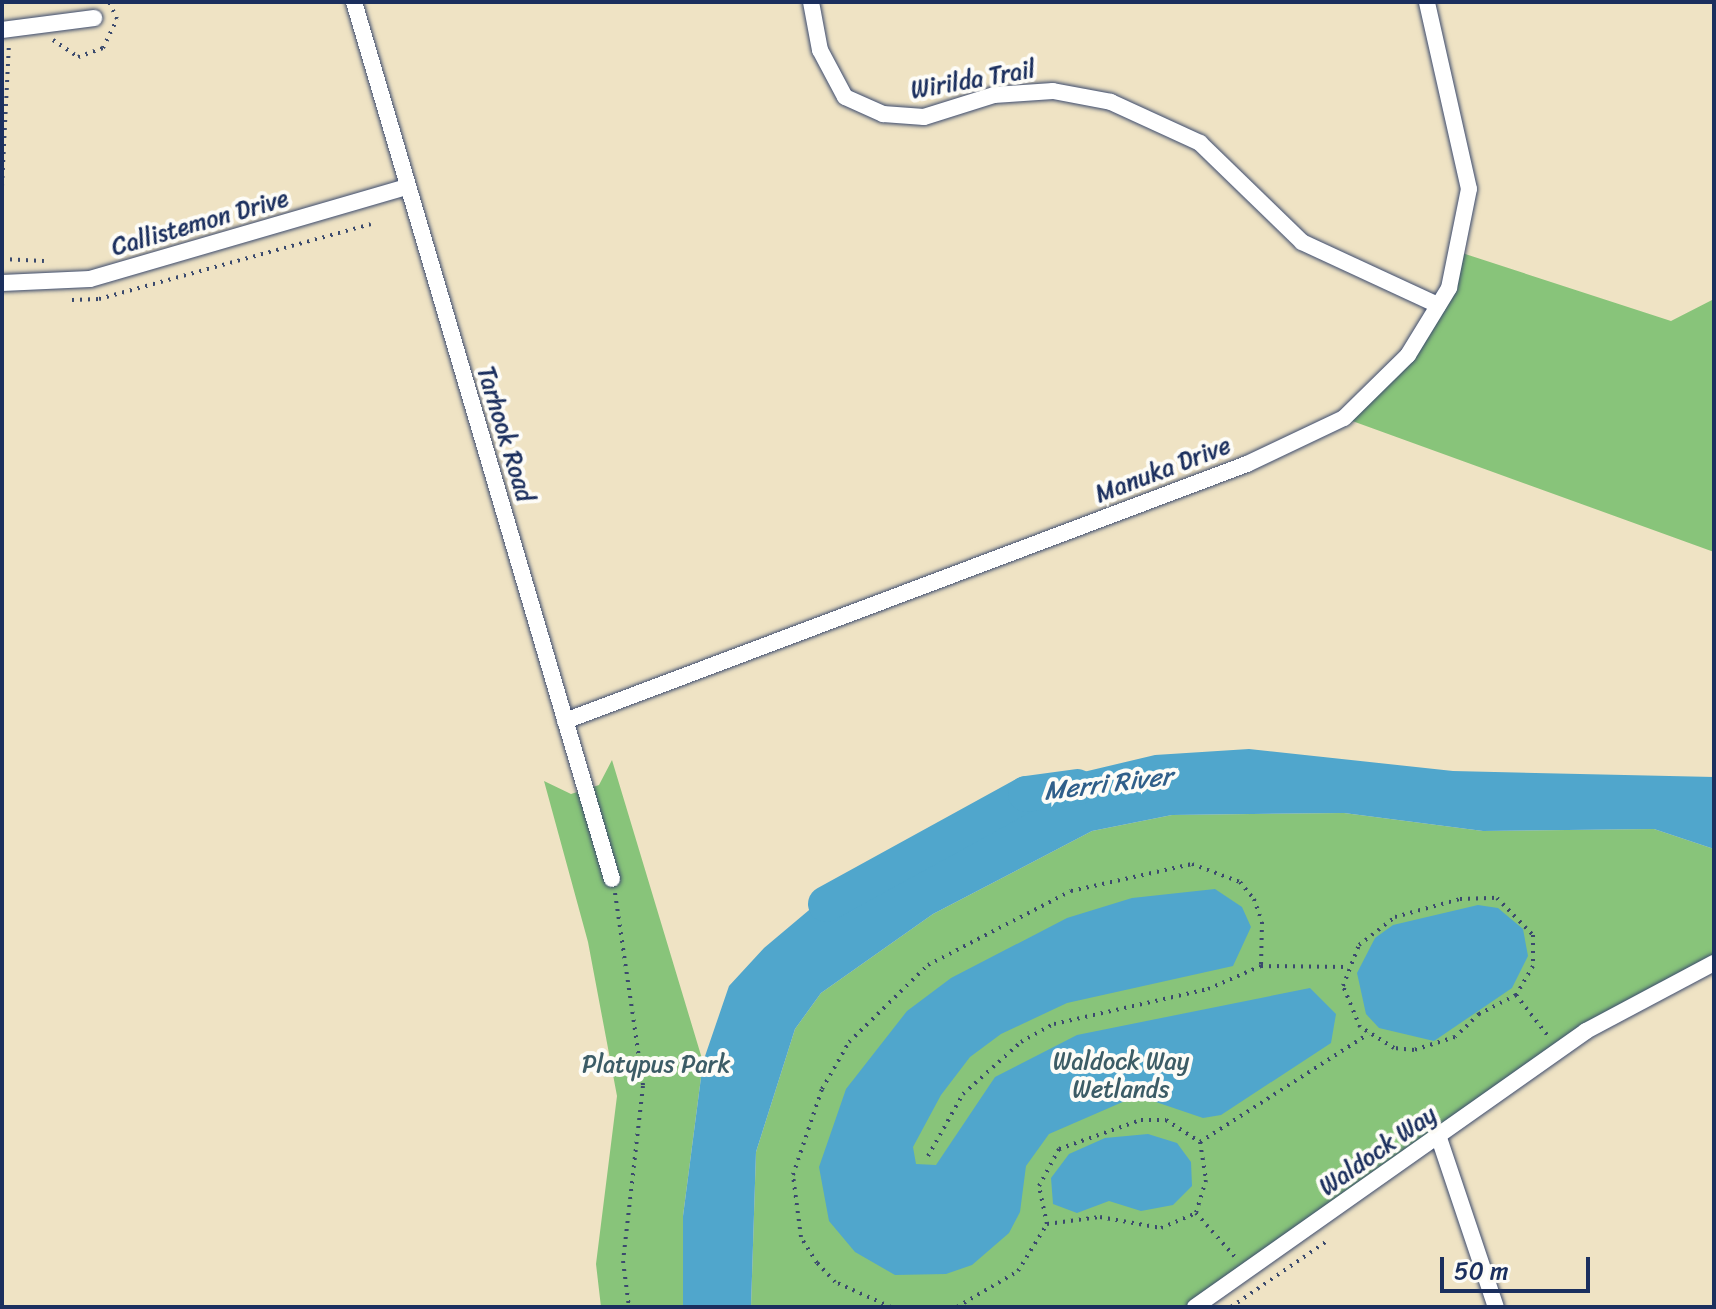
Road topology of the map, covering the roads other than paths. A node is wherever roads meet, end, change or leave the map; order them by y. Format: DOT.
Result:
graph roads {
  1 [pos="354,2"];
  2 [pos="811,2"];
  3 [pos="1427,2"];
  4 [pos="94,18"];
  5 [pos="2,30"];
  6 [pos="407,187"];
  7 [pos="2,283"];
  8 [pos="1438,305"];
  9 [pos="565,721"];
  10 [pos="612,879"];
  11 [pos="1714,963"];
  12 [pos="1439,1138"];
  13 [pos="1195,1307"];
  14 [pos="1496,1307"];
  1 -- 6 [label="street, Tarhook Road"];
  2 -- 8 [label="street, Wirilda Trail"];
  3 -- 8 [label="street, Manuka Drive"];
  4 -- 5 [label="street"];
  6 -- 7 [label="street, Callistemon Drive"];
  6 -- 9 [label="street, Tarhook Road"];
  8 -- 9 [label="street, Manuka Drive"];
  9 -- 10 [label="street, Tarhook Road"];
  11 -- 12 [label="street, Waldock Way"];
  12 -- 13 [label="street, Waldock Way"];
  12 -- 14 [label="street"];
}
